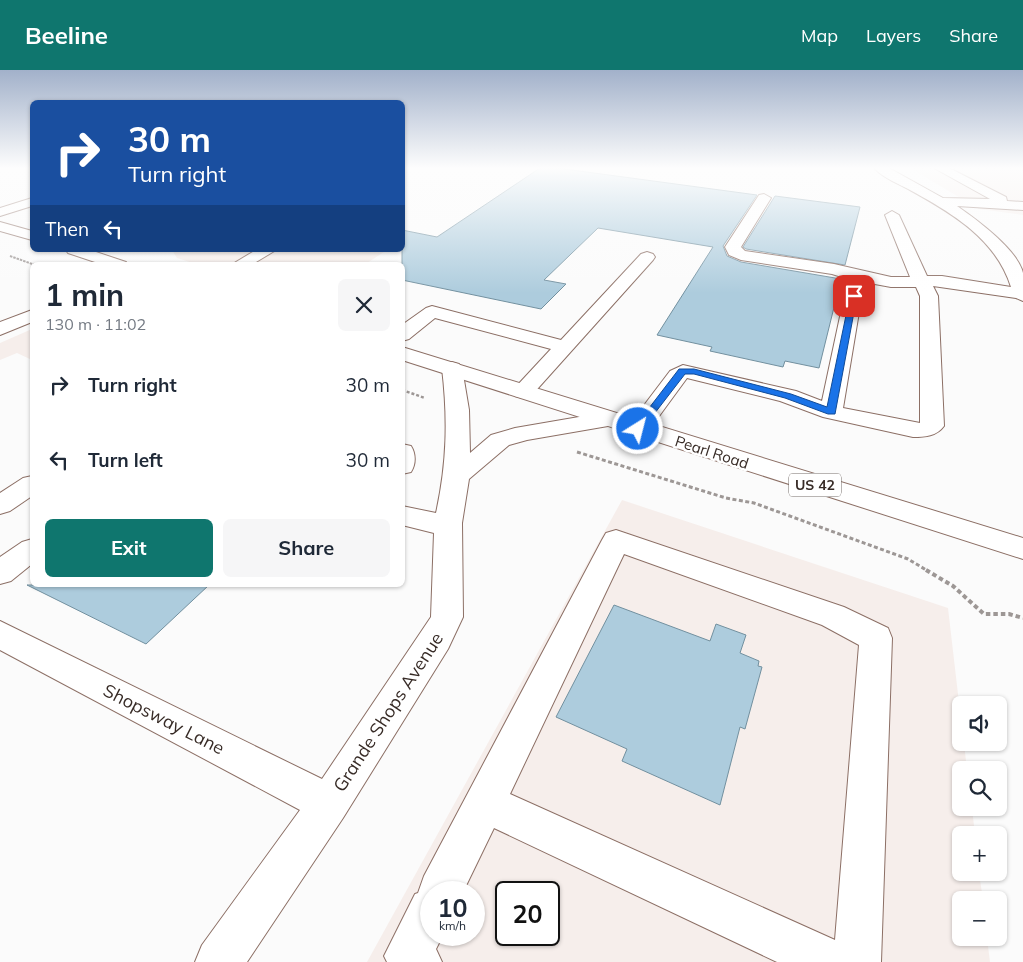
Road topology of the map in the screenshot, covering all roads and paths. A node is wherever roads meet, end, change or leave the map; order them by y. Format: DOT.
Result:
graph roads {
  1 [pos="757,210"];
  2 [pos="950,210"];
  3 [pos="892,215"];
  4 [pos="0,226"];
  5 [pos="30,235"];
  6 [pos="80,252"];
  7 [pos="264,252"];
  8 [pos="9,256"];
  9 [pos="647,257"];
  10 [pos="111,262"];
  11 [pos="245,262"];
  12 [pos="30,263"];
  13 [pos="857,276"];
  14 [pos="921,282"];
  15 [pos="1023,295"];
  16 [pos="30,317"];
  17 [pos="0,330"];
  18 [pos="405,333"];
  19 [pos="565,347"];
  20 [pos="405,354"];
  21 [pos="452,368"];
  22 [pos="405,391"];
  23 [pos="523,391"];
  24 [pos="458,410"];
  25 [pos="831,412"];
  26 [pos="608,419"];
  27 [pos="638,429"];
  28 [pos="523,433"];
  29 [pos="457,476"];
  30 [pos="30,485"];
  31 [pos="0,505"];
  32 [pos="405,515"];
  33 [pos="448,523"];
  34 [pos="30,550"];
  35 [pos="1023,550"];
  36 [pos="0,573"];
  37 [pos="1023,618"];
  38 [pos="0,634"];
  39 [pos="485,802"];
  40 [pos="329,804"];
  41 [pos="446,881"];
  42 [pos="420,932"];
  43 [pos="219,962"];
  44 [pos="418,962"];
  45 [pos="829,962"];
  46 [pos="857,962"];
  1 -- 13 [label="street"];
  2 -- 15 [label="street"];
  3 -- 14 [label="street"];
  4 -- 5 [label="street"];
  6 -- 10 [label="street"];
  7 -- 11 [label="street"];
  8 -- 12 [label="path"];
  9 -- 19 [label="street"];
  13 -- 14 [label="street"];
  13 -- 25 [label="street"];
  14 -- 15 [label="street"];
  14 -- 25 [label="street"];
  16 -- 17 [label="street"];
  18 -- 19 [label="street"];
  19 -- 23 [label="street"];
  20 -- 21 [label="street, Pearl Road / US 42"];
  21 -- 23 [label="street, Pearl Road / US 42"];
  21 -- 24 [label="street, Grande Shops Avenue"];
  22 -- 24 [label="path"];
  23 -- 26 [label="street, Pearl Road / US 42"];
  24 -- 29 [label="street, Grande Shops Avenue"];
  25 -- 27 [label="street"];
  26 -- 27 [label="street, Pearl Road / US 42"];
  26 -- 28 [label="street"];
  27 -- 35 [label="street, Pearl Road / US 42"];
  28 -- 29 [label="street"];
  28 -- 37 [label="path"];
  29 -- 33 [label="street, Grande Shops Avenue"];
  30 -- 31 [label="street"];
  32 -- 33 [label="street"];
  33 -- 40 [label="street, Grande Shops Avenue"];
  34 -- 36 [label="street"];
  38 -- 40 [label="street, Shopsway Lane"];
  39 -- 41 [label="street"];
  39 -- 45 [label="street"];
  39 -- 46 [label="street"];
  40 -- 43 [label="street, Grande Shops Avenue"];
  42 -- 44 [label="street"];
}
